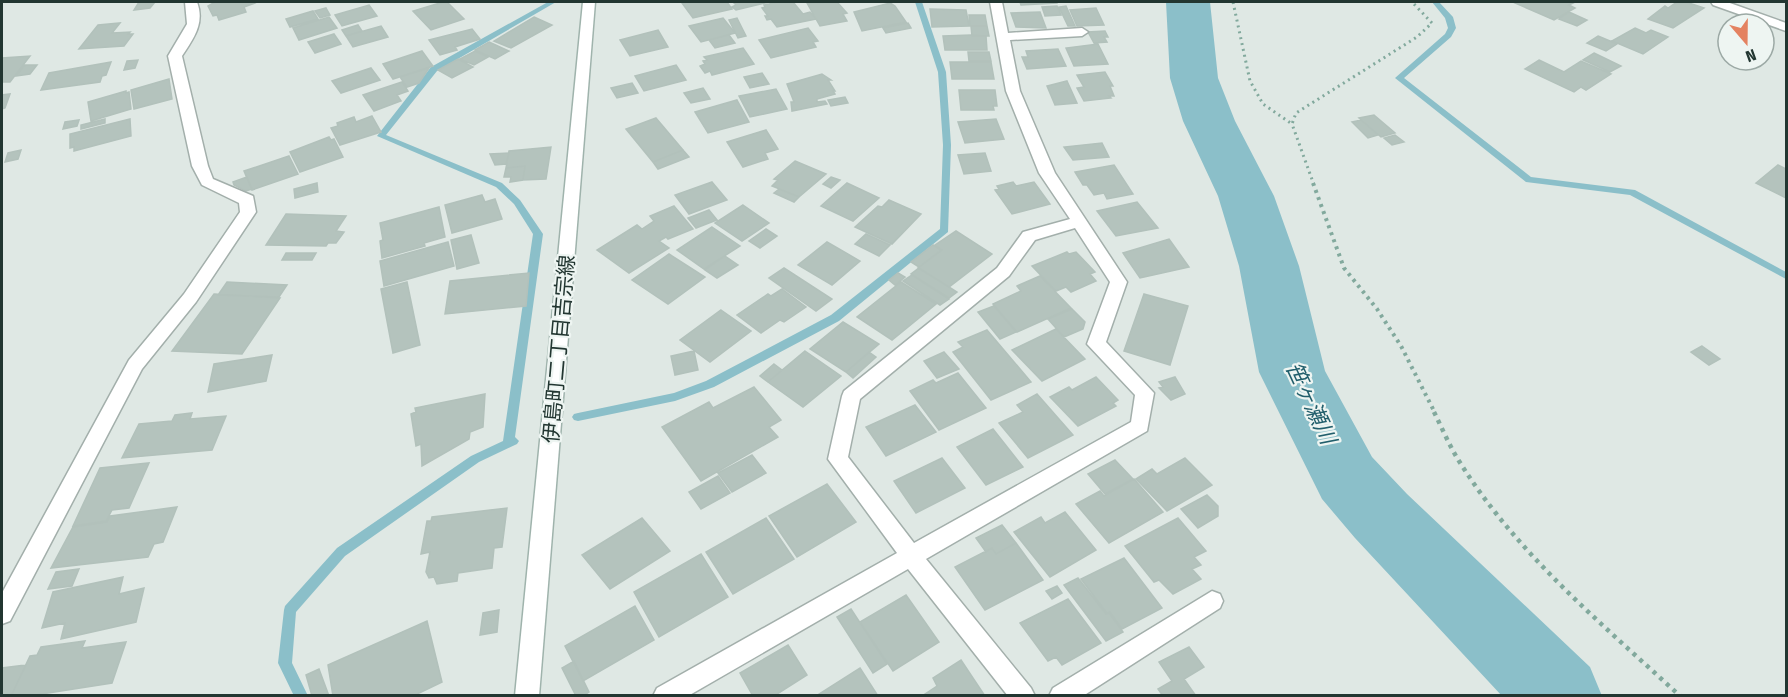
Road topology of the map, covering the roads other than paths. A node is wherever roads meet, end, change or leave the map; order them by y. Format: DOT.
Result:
graph roads {
  1 [pos="191,2"];
  2 [pos="589,2"];
  3 [pos="996,2"];
  4 [pos="1717,2"];
  5 [pos="1786,27"];
  6 [pos="1082,32"];
  7 [pos="1003,37"];
  8 [pos="1079,222"];
  9 [pos="911,555"];
  10 [pos="1212,601"];
  11 [pos="2,614"];
  12 [pos="527,696"];
  13 [pos="664,696"];
  14 [pos="1023,696"];
  15 [pos="1061,696"];
  1 -- 11 [label="street"];
  2 -- 12 [label="street, 伊島町二丁目吉宗線"];
  3 -- 7 [label="street"];
  4 -- 5 [label="street"];
  6 -- 7 [label="street"];
  7 -- 8 [label="street"];
  8 -- 9 [label="street"];
  8 -- 9 [label="street"];
  9 -- 13 [label="street"];
  9 -- 14 [label="street"];
  10 -- 15 [label="street"];
}
